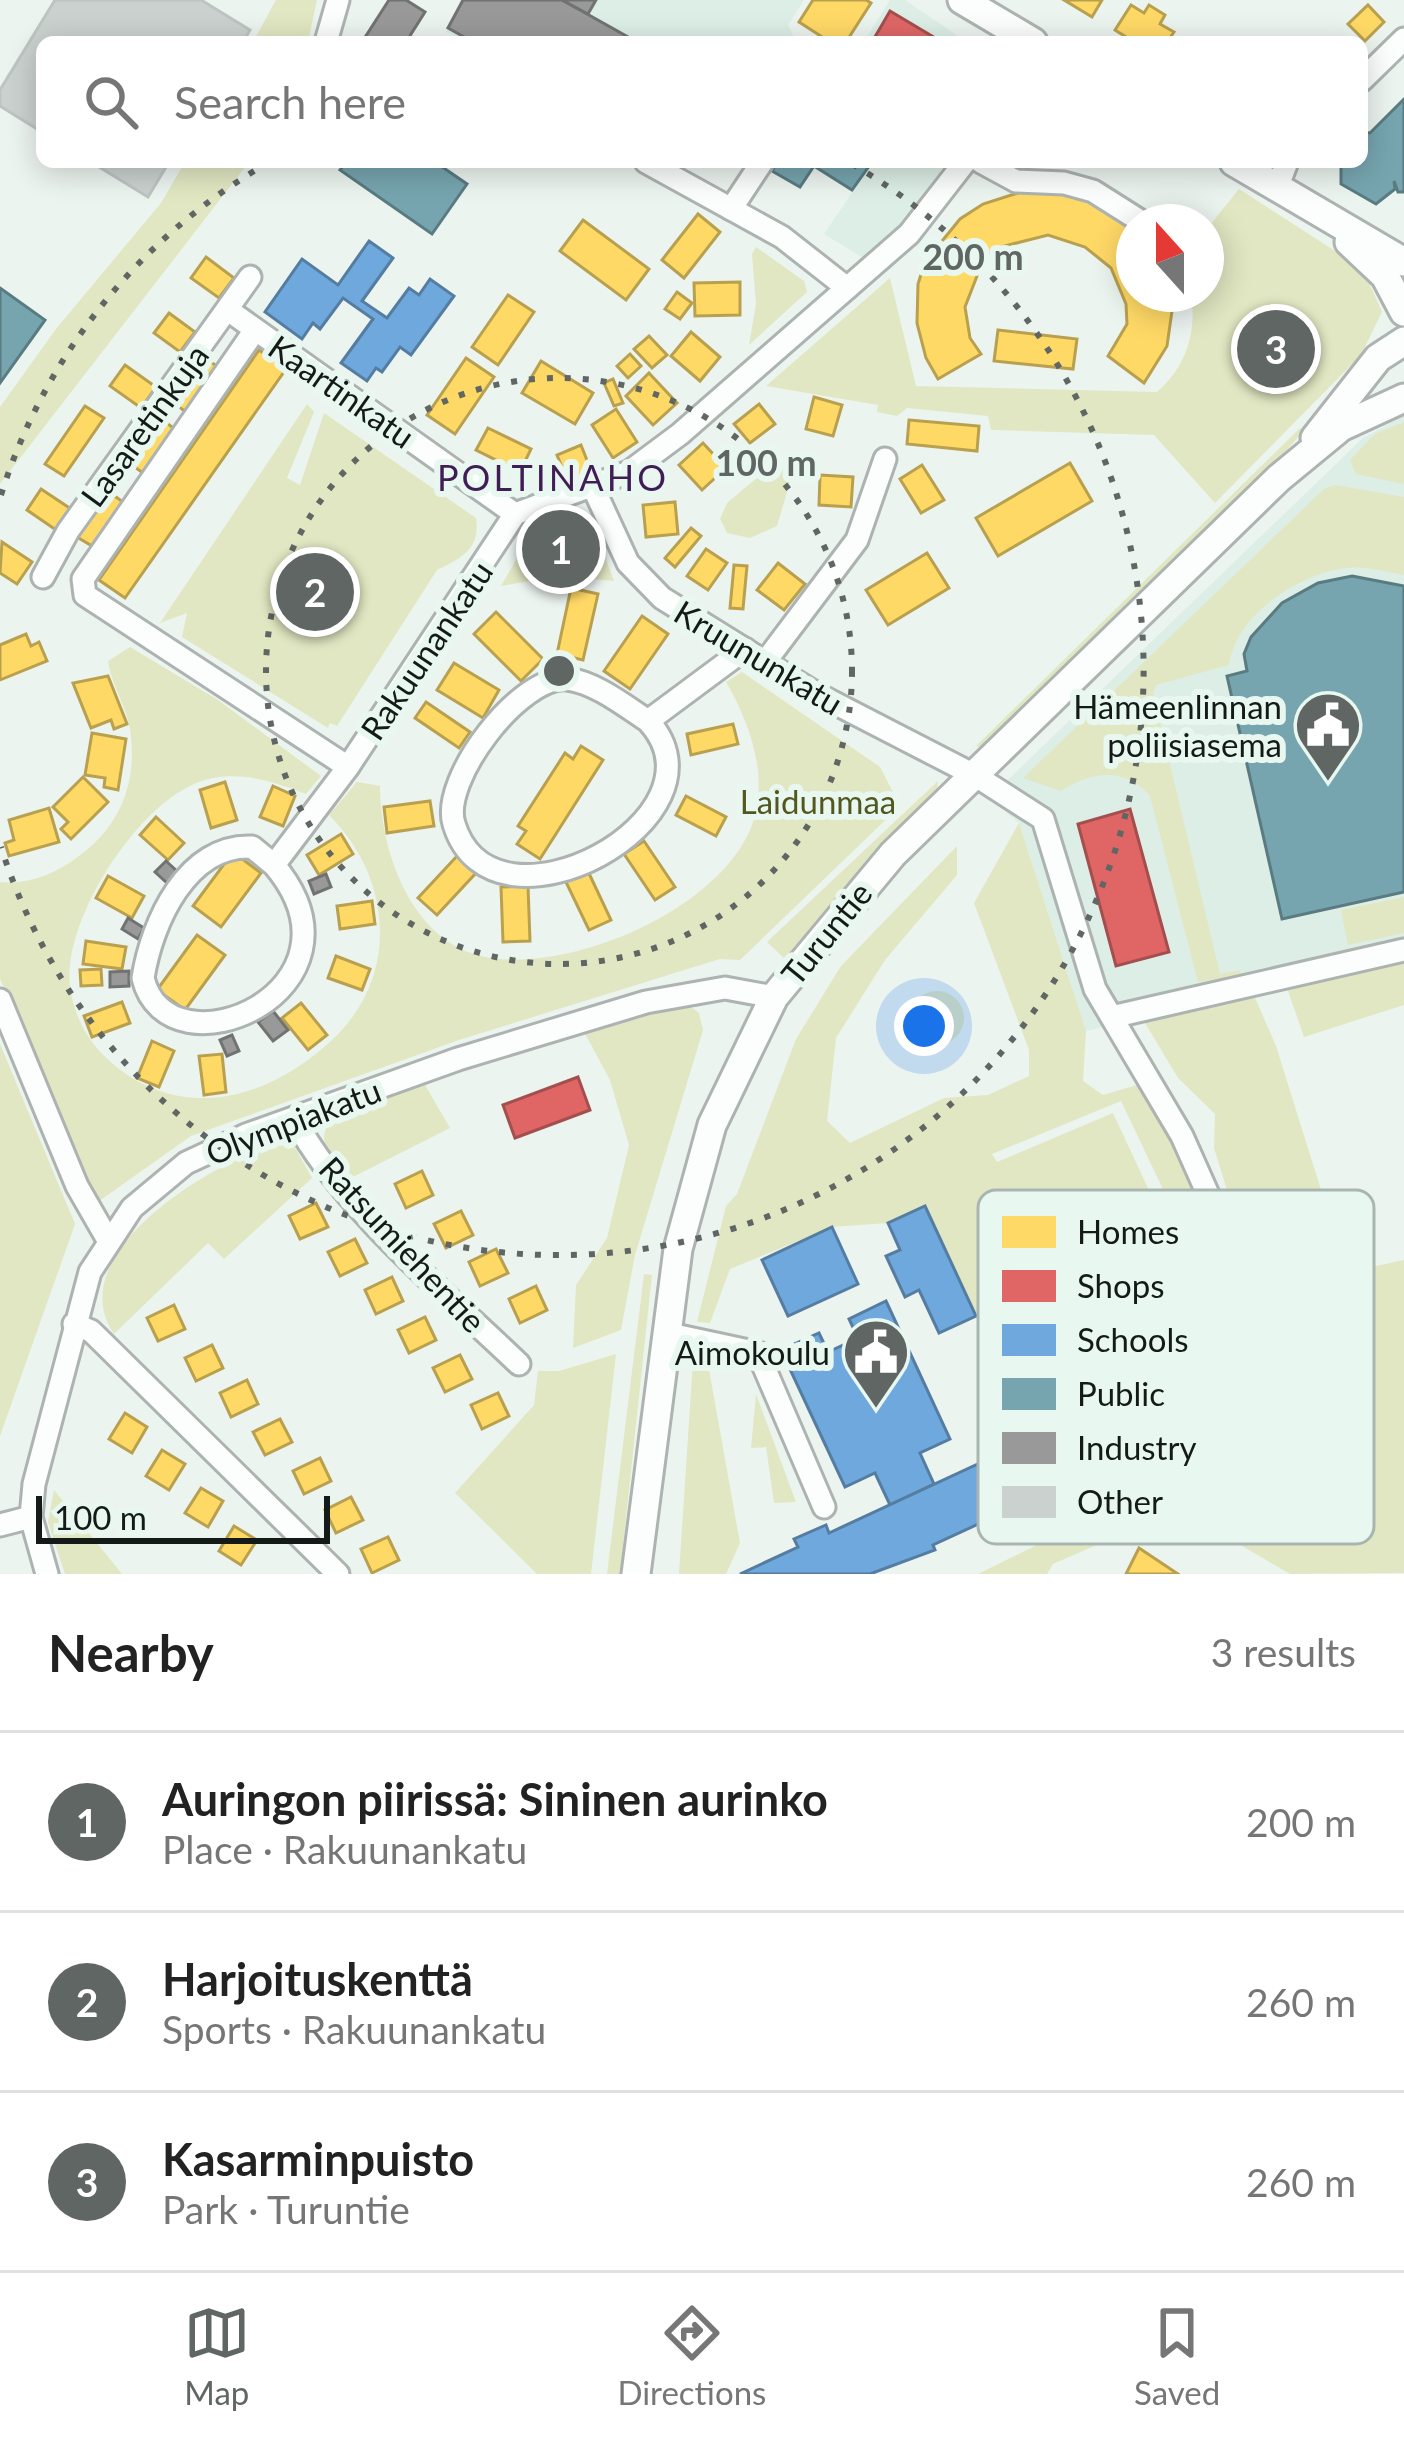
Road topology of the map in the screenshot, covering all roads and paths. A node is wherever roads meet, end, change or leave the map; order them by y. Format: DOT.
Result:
graph roads {
  1 [pos="338,0"];
  2 [pos="962,0"];
  3 [pos="328,36"];
  4 [pos="1023,36"];
  5 [pos="1404,39"];
  6 [pos="1368,74"];
  7 [pos="657,168"];
  8 [pos="758,168"];
  9 [pos="960,168"];
  10 [pos="992,168"];
  11 [pos="1282,175"];
  12 [pos="1116,206"];
  13 [pos="731,209"];
  14 [pos="1315,211"];
  15 [pos="1404,262"];
  16 [pos="250,277"];
  17 [pos="847,287"];
  18 [pos="228,310"];
  19 [pos="1404,312"];
  20 [pos="256,330"];
  21 [pos="1404,341"];
  22 [pos="1404,398"];
  23 [pos="1307,452"];
  24 [pos="885,458"];
  25 [pos="593,487"];
  26 [pos="515,514"];
  27 [pos="43,577"];
  28 [pos="745,650"];
  29 [pos="765,662"];
  30 [pos="648,721"];
  31 [pos="348,767"];
  32 [pos="976,776"];
  33 [pos="274,865"];
  34 [pos="1404,950"];
  35 [pos="774,997"];
  36 [pos="0,1000"];
  37 [pos="1115,1016"];
  38 [pos="294,1118"];
  39 [pos="1206,1190"];
  40 [pos="108,1240"];
  41 [pos="74,1324"];
  42 [pos="665,1333"];
  43 [pos="519,1364"];
  44 [pos="824,1508"];
  45 [pos="31,1517"];
  46 [pos="0,1525"];
  47 [pos="47,1574"];
  48 [pos="338,1574"];
  49 [pos="636,1574"];
  1 -- 3 [label="street"];
  2 -- 4 [label="main road"];
  5 -- 6 [label="street"];
  7 -- 13 [label="street"];
  8 -- 13 [label="street"];
  9 -- 17 [label="street"];
  10 -- 12 [label="street"];
  11 -- 14 [label="main road"];
  13 -- 17 [label="street"];
  14 -- 15 [label="main road"];
  14 -- 19 [label="main road"];
  16 -- 18 [label="street, Lasaretinkuja"];
  17 -- 25 [label="street"];
  18 -- 20 [label="street, Kaartinkatu"];
  18 -- 27 [label="street, Lasaretinkuja"];
  20 -- 26 [label="street, Kaartinkatu"];
  20 -- 31 [label="street, Rakuunankatu"];
  21 -- 23 [label="main road, Turuntie"];
  22 -- 23 [label="main road, Turuntie"];
  23 -- 32 [label="main road, Turuntie"];
  24 -- 29 [label="street"];
  25 -- 26 [label="street"];
  25 -- 28 [label="street, Kruununkatu"];
  26 -- 31 [label="street, Rakuunankatu"];
  28 -- 29 [label="street, Kruununkatu"];
  28 -- 30 [label="street"];
  29 -- 32 [label="street, Kruununkatu"];
  30 -- 30 [label="street"];
  31 -- 33 [label="street"];
  32 -- 35 [label="main road, Turuntie"];
  32 -- 37 [label="street, Kruununkatu"];
  33 -- 33 [label="street"];
  34 -- 37 [label="street"];
  35 -- 38 [label="street, Olympiakatu"];
  35 -- 42 [label="main road, Turuntie"];
  36 -- 40 [label="street"];
  37 -- 39 [label="street, Kruununkatu"];
  38 -- 40 [label="street, Olympiakatu"];
  38 -- 43 [label="street, Ratsumiehentie"];
  40 -- 41 [label="street, Olympiakatu"];
  41 -- 45 [label="street, Olympiakatu"];
  41 -- 48 [label="street"];
  42 -- 44 [label="street"];
  42 -- 49 [label="main road, Turuntie"];
  45 -- 46 [label="street"];
  45 -- 47 [label="street, Olympiakatu"];
}
